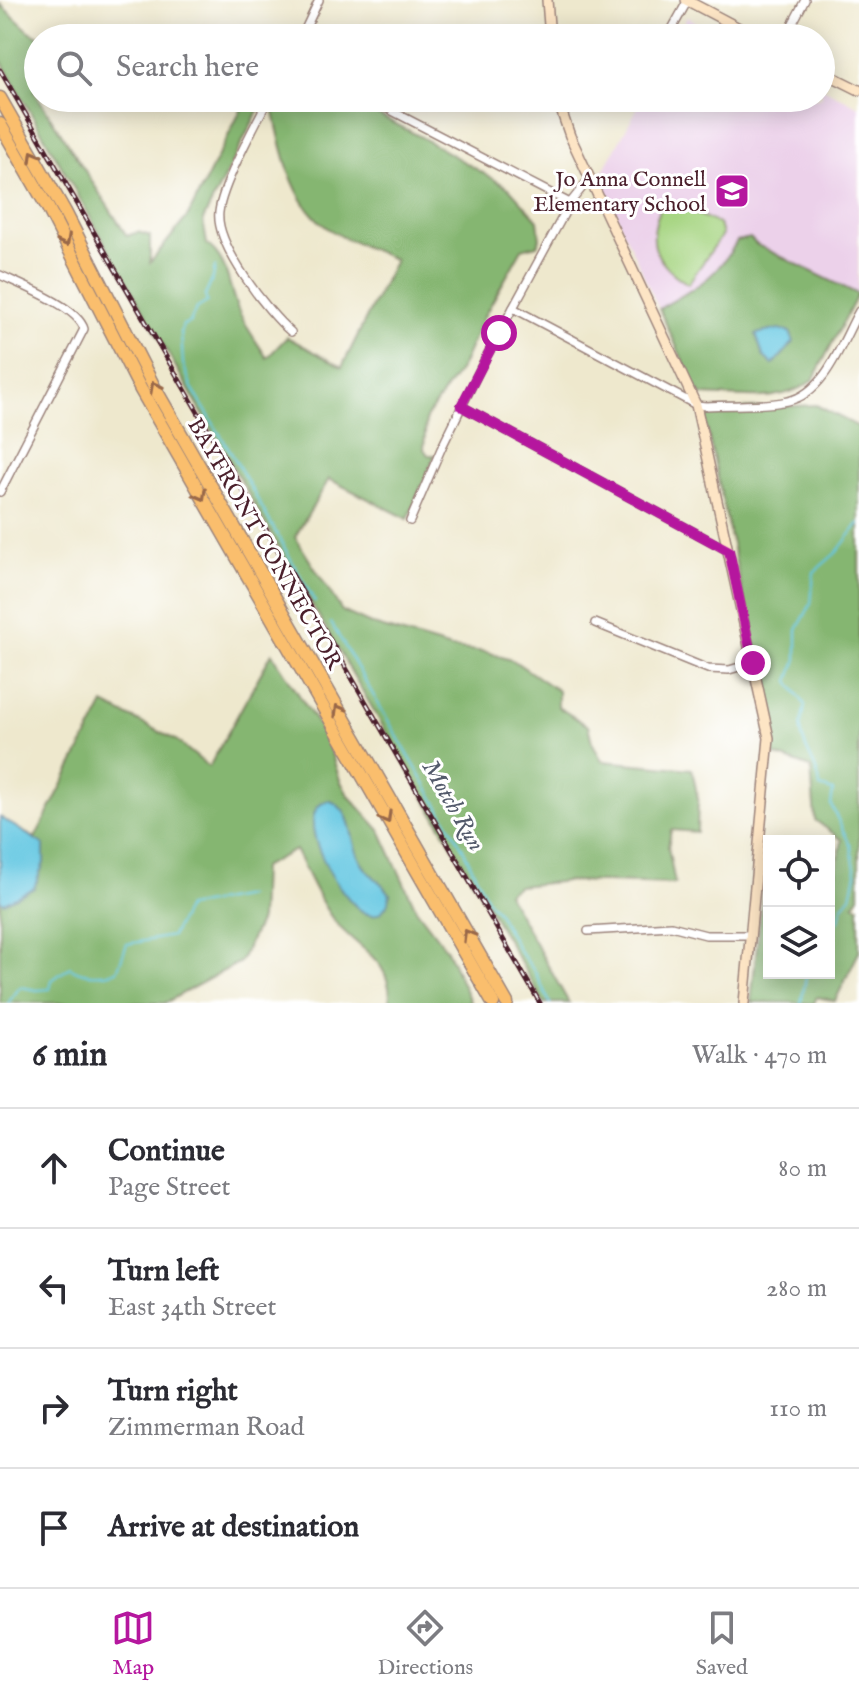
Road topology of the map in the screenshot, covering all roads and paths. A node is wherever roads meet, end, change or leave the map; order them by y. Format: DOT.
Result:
graph roads {
  1 [pos="319,0"];
  2 [pos="547,0"];
  3 [pos="687,0"];
  4 [pos="805,0"];
  5 [pos="308,24"];
  6 [pos="549,24"];
  7 [pos="674,24"];
  8 [pos="732,24"];
  9 [pos="792,24"];
  10 [pos="835,78"];
  11 [pos="859,90"];
  12 [pos="0,98"];
  13 [pos="262,112"];
  14 [pos="394,112"];
  15 [pos="562,112"];
  16 [pos="0,124"];
  17 [pos="590,178"];
  18 [pos="570,203"];
  19 [pos="0,275"];
  20 [pos="513,308"];
  21 [pos="859,311"];
  22 [pos="291,332"];
  23 [pos="696,405"];
  24 [pos="461,406"];
  25 [pos="0,492"];
  26 [pos="410,521"];
  27 [pos="729,551"];
  28 [pos="595,623"];
  29 [pos="753,663"];
  30 [pos="588,931"];
  31 [pos="751,935"];
  32 [pos="493,1003"];
  33 [pos="507,1003"];
  34 [pos="744,1003"];
  1 -- 5 [label="street"];
  2 -- 6 [label="street"];
  3 -- 7 [label="street"];
  3 -- 8 [label="street"];
  4 -- 9 [label="street"];
  10 -- 11 [label="street"];
  33 -- 12 [label="highway, BAYFRONT CONNECTOR, one-way"];
  13 -- 22 [label="street"];
  14 -- 18 [label="street"];
  15 -- 17 [label="street"];
  16 -- 32 [label="highway, BAYFRONT CONNECTOR, one-way"];
  17 -- 18 [label="street"];
  17 -- 23 [label="street"];
  18 -- 20 [label="street"];
  19 -- 25 [label="street"];
  20 -- 23 [label="street"];
  20 -- 24 [label="street"];
  21 -- 23 [label="street"];
  23 -- 27 [label="street"];
  24 -- 26 [label="street"];
  24 -- 27 [label="street"];
  27 -- 29 [label="street"];
  28 -- 29 [label="street"];
  29 -- 31 [label="street"];
  30 -- 31 [label="street"];
  31 -- 34 [label="street"];
}
